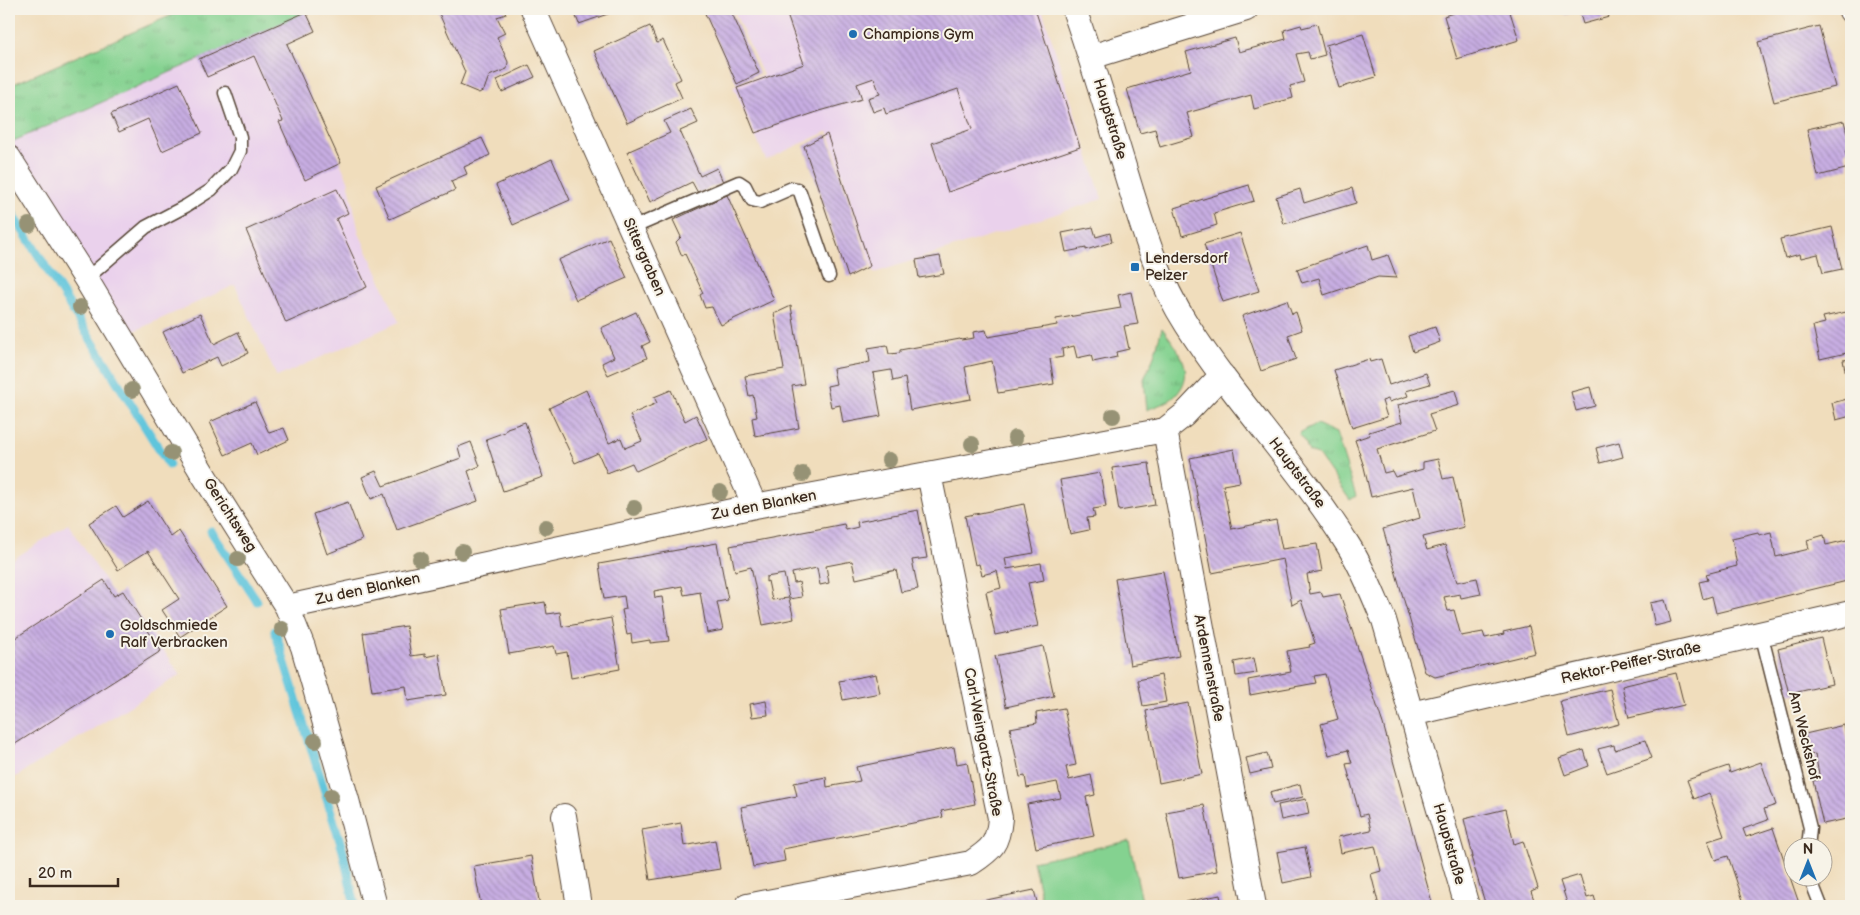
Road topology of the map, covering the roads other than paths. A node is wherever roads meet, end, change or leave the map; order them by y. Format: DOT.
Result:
graph roads {
  1 [pos="533,9"];
  2 [pos="1074,9"];
  3 [pos="1246,9"];
  4 [pos="1091,57"];
  5 [pos="225,93"];
  6 [pos="9,158"];
  7 [pos="632,228"];
  8 [pos="829,276"];
  9 [pos="86,279"];
  10 [pos="1222,375"];
  11 [pos="1165,430"];
  12 [pos="929,474"];
  13 [pos="755,506"];
  14 [pos="287,607"];
  15 [pos="1851,613"];
  16 [pos="1761,634"];
  17 [pos="1411,714"];
  18 [pos="564,816"];
  19 [pos="1809,838"];
  20 [pos="1814,888"];
  21 [pos="375,906"];
  22 [pos="579,906"];
  23 [pos="747,906"];
  24 [pos="1254,906"];
  25 [pos="1467,906"];
  26 [pos="1821,906"];
  1 -- 7 [label="street, Sittergraben"];
  2 -- 4 [label="street, Hauptstraße"];
  3 -- 4 [label="street"];
  4 -- 10 [label="street, Hauptstraße"];
  5 -- 9 [label="lane"];
  6 -- 9 [label="street, Gerichtsweg"];
  7 -- 8 [label="lane"];
  7 -- 13 [label="street, Sittergraben"];
  9 -- 14 [label="street, Gerichtsweg"];
  10 -- 11 [label="street, Zu den Blanken"];
  10 -- 17 [label="street, Hauptstraße"];
  11 -- 12 [label="street, Zu den Blanken"];
  11 -- 24 [label="street, Ardennenstraße"];
  12 -- 13 [label="street, Zu den Blanken"];
  12 -- 23 [label="street, Carl-Weingartz-Straße"];
  13 -- 14 [label="street, Zu den Blanken"];
  14 -- 21 [label="street, Gerichtsweg"];
  15 -- 16 [label="street, Rektor-Peiffer-Straße"];
  16 -- 17 [label="street, Rektor-Peiffer-Straße"];
  16 -- 19 [label="lane, Am Weckshof"];
  17 -- 25 [label="street, Hauptstraße"];
  18 -- 22 [label="street"];
  20 -- 26 [label="lane"];
}
